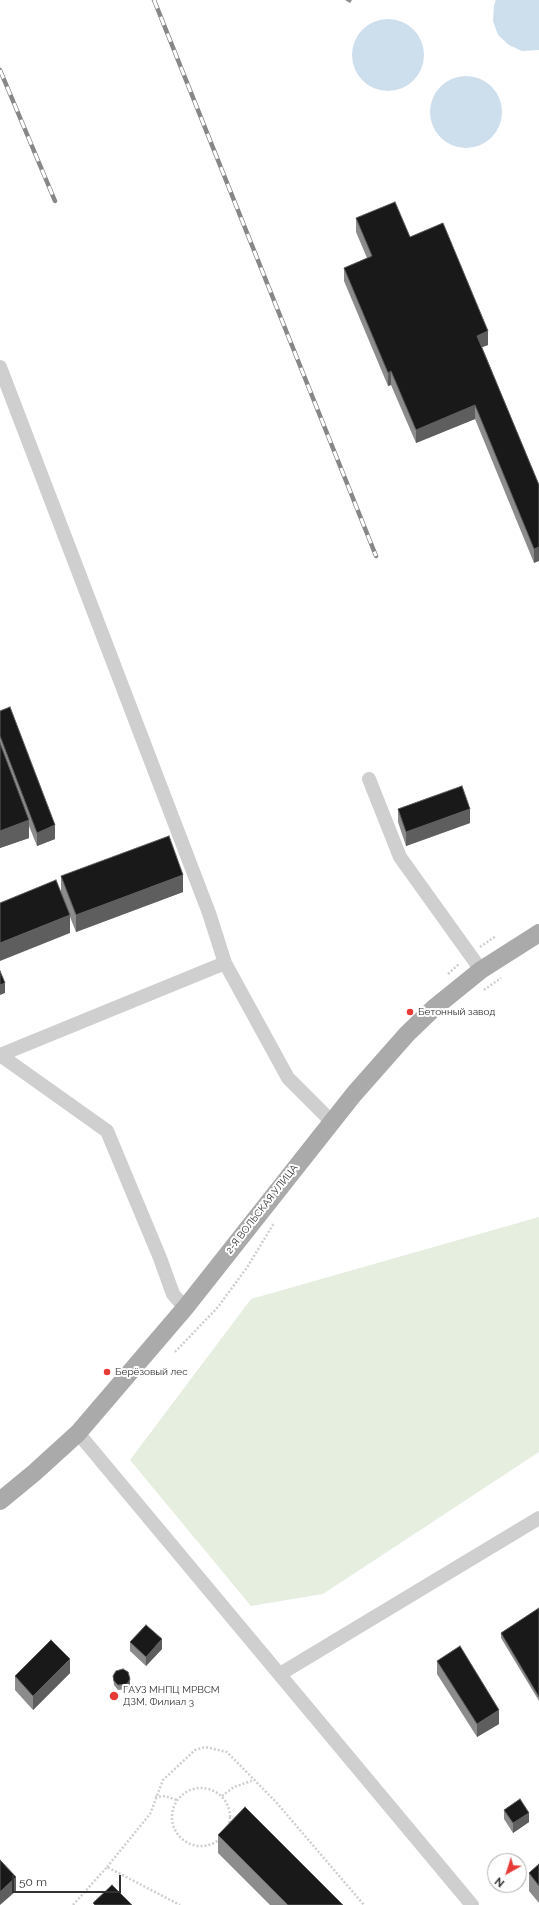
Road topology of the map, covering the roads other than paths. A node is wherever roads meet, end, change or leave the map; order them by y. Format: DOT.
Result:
graph roads {
  1 [pos="0,366"];
  2 [pos="369,779"];
  3 [pos="539,933"];
  4 [pos="225,963"];
  5 [pos="481,970"];
  6 [pos="0,1055"];
  7 [pos="331,1121"];
  8 [pos="185,1308"];
  9 [pos="78,1433"];
  10 [pos="0,1501"];
  11 [pos="539,1518"];
  12 [pos="280,1674"];
  13 [pos="472,1905"];
  1 -- 4 [label="street"];
  2 -- 5 [label="street"];
  3 -- 5 [label="main road, 2-Я ВОЛЬСКАЯ УЛИЦА"];
  4 -- 6 [label="street"];
  4 -- 7 [label="street"];
  5 -- 7 [label="main road, 2-Я ВОЛЬСКАЯ УЛИЦА"];
  6 -- 8 [label="street"];
  7 -- 8 [label="main road, 2-Я ВОЛЬСКАЯ УЛИЦА"];
  8 -- 9 [label="main road, 2-Я ВОЛЬСКАЯ УЛИЦА"];
  9 -- 10 [label="main road, 2-Я ВОЛЬСКАЯ УЛИЦА"];
  9 -- 12 [label="street"];
  11 -- 12 [label="street"];
  12 -- 13 [label="street"];
}
